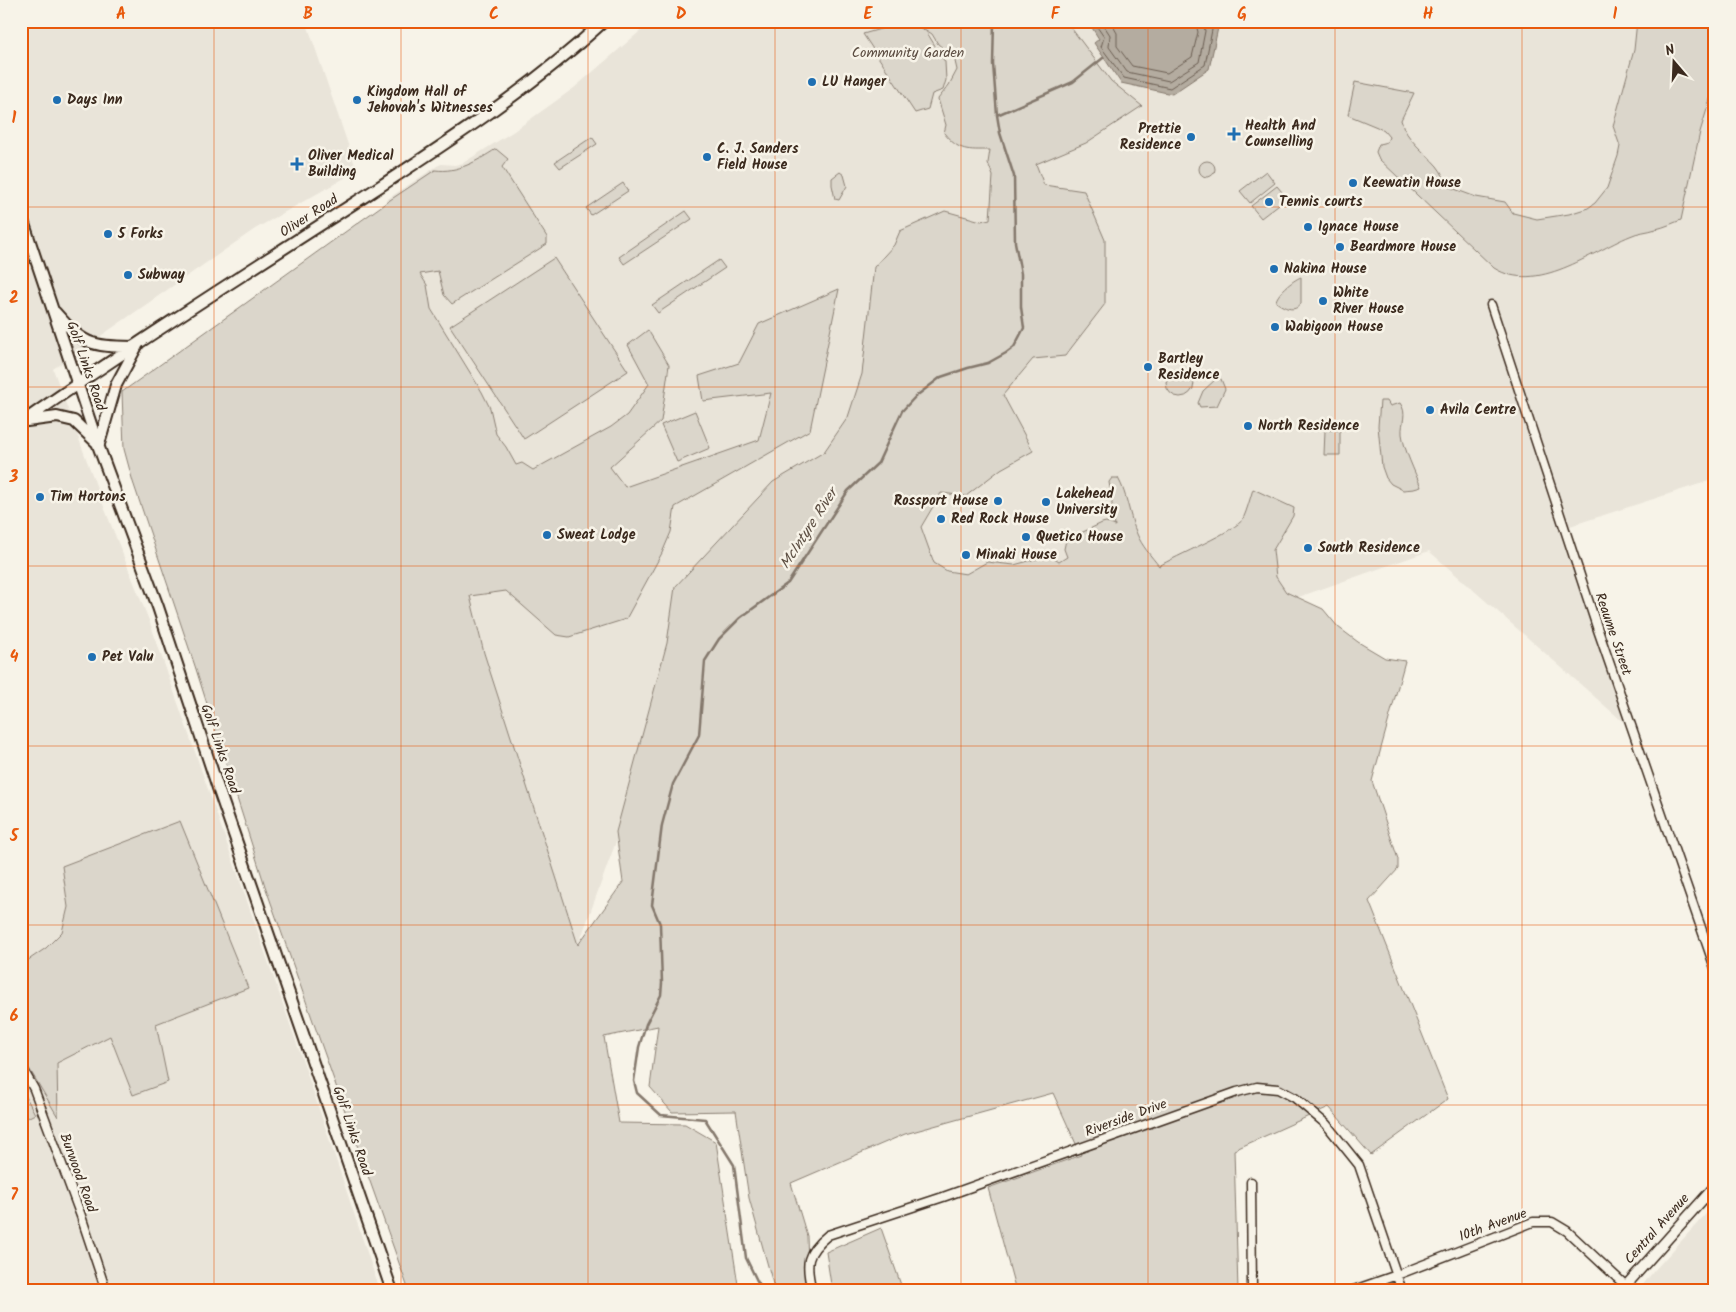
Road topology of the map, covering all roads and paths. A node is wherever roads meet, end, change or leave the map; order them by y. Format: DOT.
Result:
graph roads {
  1 [pos="604,21"];
  2 [pos="21,215"];
  3 [pos="1491,305"];
  4 [pos="52,310"];
  5 [pos="135,346"];
  6 [pos="78,384"];
  7 [pos="22,422"];
  8 [pos="98,444"];
  9 [pos="1715,968"];
  10 [pos="21,1066"];
  11 [pos="1250,1182"];
  12 [pos="1715,1186"];
  13 [pos="1396,1275"];
  14 [pos="1623,1288"];
  15 [pos="106,1291"];
  16 [pos="392,1291"];
  17 [pos="812,1291"];
  18 [pos="1252,1291"];
  19 [pos="1351,1291"];
  20 [pos="1402,1291"];
  1 -- 5 [label="main road, Oliver Road"];
  2 -- 4 [label="main road, Golf Links Road"];
  3 -- 9 [label="street, Reaume Street"];
  4 -- 5 [label="main road"];
  4 -- 6 [label="main road, Golf Links Road"];
  5 -- 6 [label="main road, Oliver Road"];
  5 -- 8 [label="main road"];
  6 -- 7 [label="main road, Oliver Road"];
  6 -- 8 [label="main road, Golf Links Road"];
  7 -- 8 [label="main road"];
  8 -- 16 [label="main road, Golf Links Road"];
  10 -- 15 [label="street, Burwood Road"];
  11 -- 18 [label="street"];
  12 -- 14 [label="street, Central Avenue"];
  13 -- 14 [label="street, 10th Avenue"];
  13 -- 17 [label="street, Riverside Drive"];
  13 -- 19 [label="street, 10th Avenue"];
  13 -- 20 [label="street, Riverside Drive"];
}
